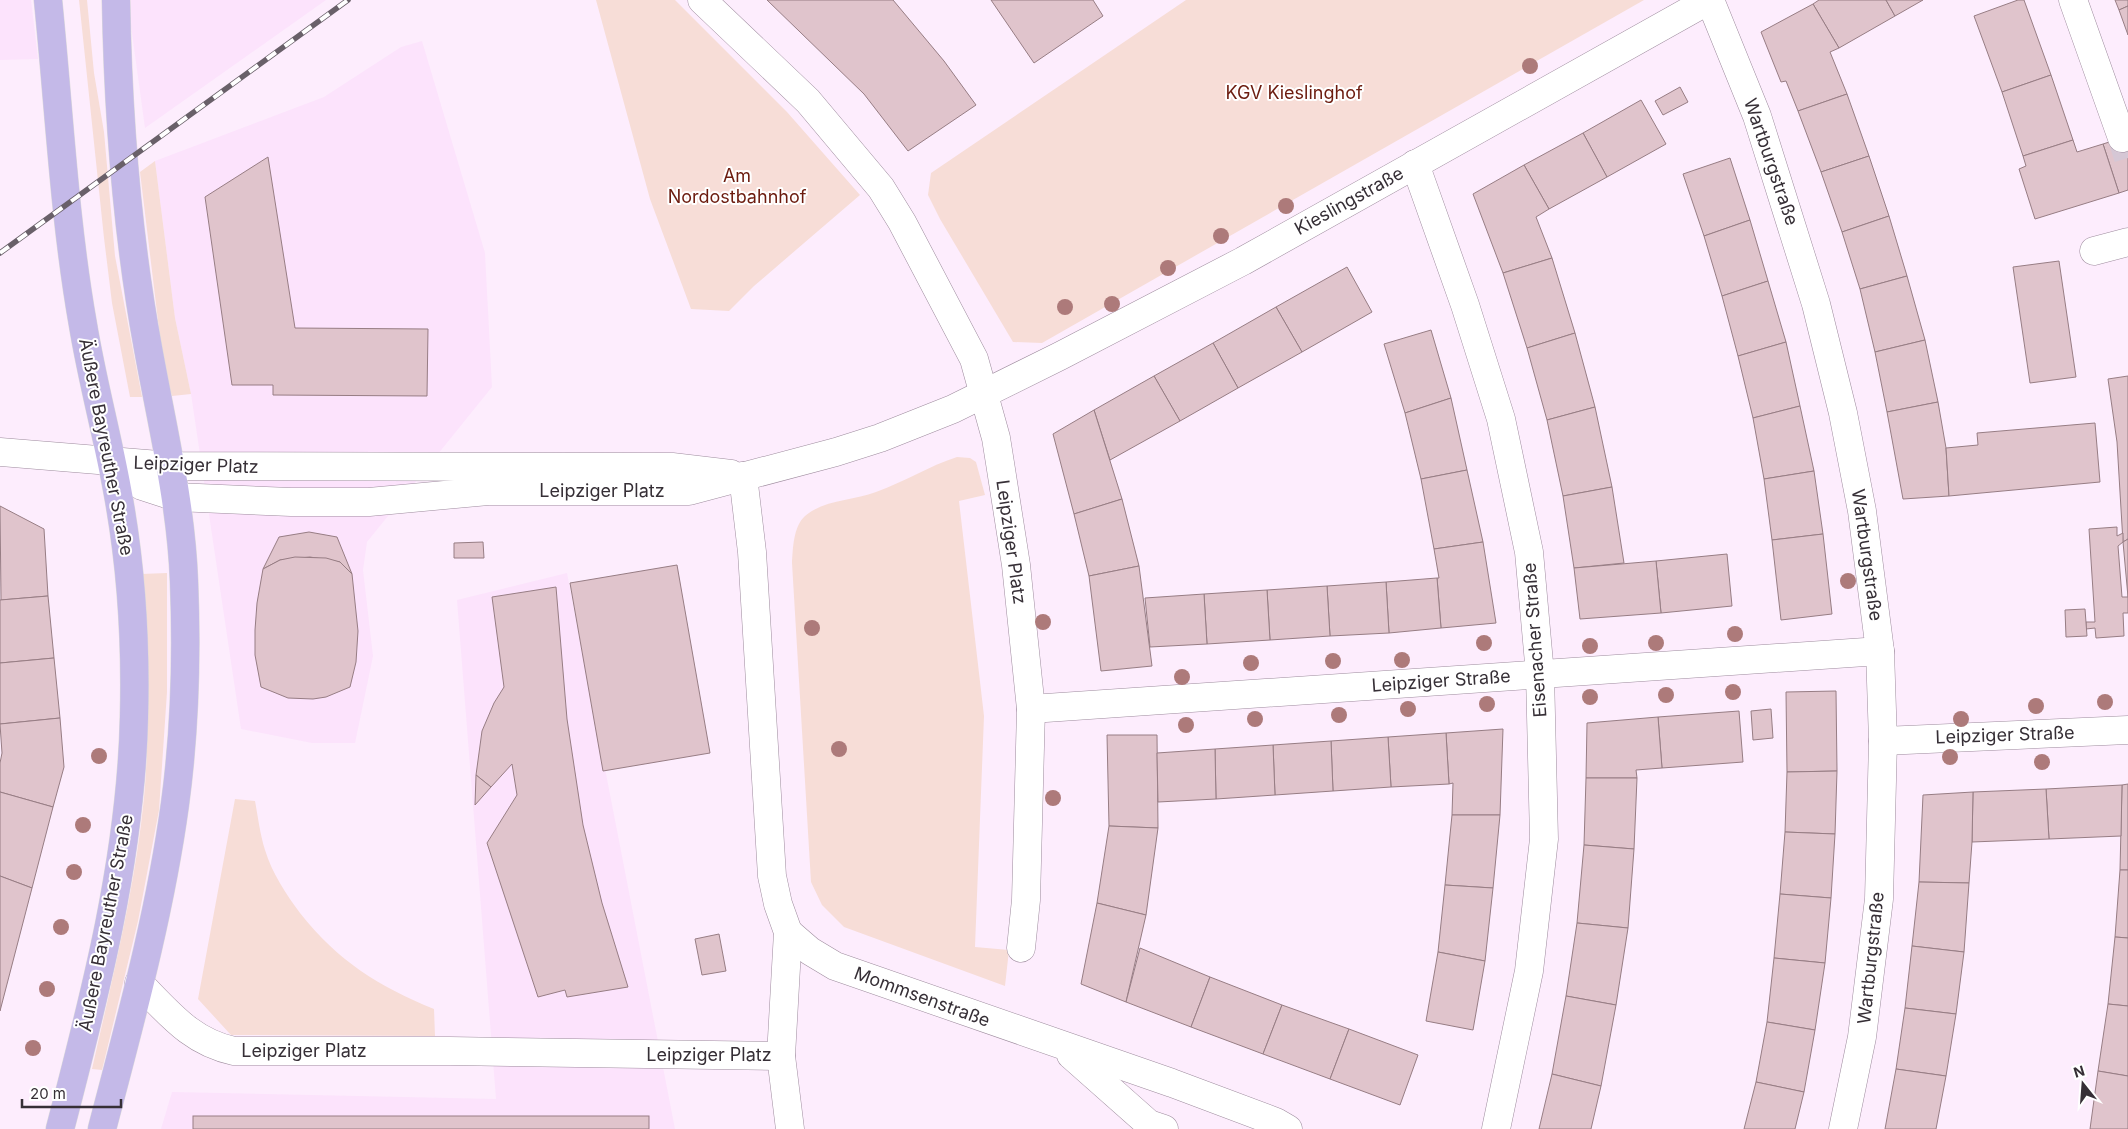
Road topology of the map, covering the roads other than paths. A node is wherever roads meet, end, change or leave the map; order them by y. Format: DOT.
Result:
graph roads {
  1 [pos="48,0"];
  2 [pos="116,0"];
  3 [pos="702,0"];
  4 [pos="1709,0"];
  5 [pos="2073,0"];
  6 [pos="2122,138"];
  7 [pos="1415,164"];
  8 [pos="2128,242"];
  9 [pos="2094,251"];
  10 [pos="985,394"];
  11 [pos="0,452"];
  12 [pos="112,462"];
  13 [pos="171,466"];
  14 [pos="742,476"];
  15 [pos="176,497"];
  16 [pos="1880,651"];
  17 [pos="1540,674"];
  18 [pos="1031,709"];
  19 [pos="2128,730"];
  20 [pos="1883,740"];
  21 [pos="788,932"];
  22 [pos="1021,948"];
  23 [pos="139,983"];
  24 [pos="1063,1047"];
  25 [pos="781,1056"];
  26 [pos="60,1129"];
  27 [pos="102,1129"];
  28 [pos="790,1129"];
  29 [pos="1164,1129"];
  30 [pos="1288,1129"];
  31 [pos="1496,1129"];
  32 [pos="1843,1129"];
  1 -- 12 [label="main road, Äußere Bayreuther Straße"];
  2 -- 13 [label="main road"];
  3 -- 10 [label="street"];
  4 -- 7 [label="street, Kieslingstraße"];
  4 -- 16 [label="street, Wartburgstraße"];
  5 -- 6 [label="street"];
  7 -- 10 [label="street, Kieslingstraße"];
  7 -- 17 [label="street, Eisenacher Straße"];
  8 -- 9 [label="street"];
  10 -- 14 [label="street, Leipziger Platz"];
  10 -- 18 [label="street, Leipziger Platz"];
  11 -- 12 [label="street"];
  12 -- 13 [label="street, Leipziger Platz"];
  12 -- 15 [label="street, Leipziger Platz"];
  12 -- 26 [label="main road, Äußere Bayreuther Straße"];
  13 -- 14 [label="street, Leipziger Platz"];
  13 -- 15 [label="main road"];
  14 -- 15 [label="street, Leipziger Platz"];
  14 -- 21 [label="street, Leipziger Platz"];
  15 -- 23 [label="main road"];
  16 -- 17 [label="street, Leipziger Straße"];
  16 -- 20 [label="street, Wartburgstraße"];
  17 -- 18 [label="street, Leipziger Straße"];
  17 -- 31 [label="street, Eisenacher Straße"];
  18 -- 22 [label="street, Leipziger Platz"];
  19 -- 20 [label="street, Leipziger Straße"];
  20 -- 32 [label="street, Wartburgstraße"];
  21 -- 24 [label="street, Mommsenstraße"];
  21 -- 25 [label="street, Leipziger Platz"];
  23 -- 25 [label="street, Leipziger Platz"];
  23 -- 27 [label="main road"];
  24 -- 29 [label="street, Mommsenstraße"];
  24 -- 30 [label="street, Mommsenstraße"];
  25 -- 28 [label="street"];
}
